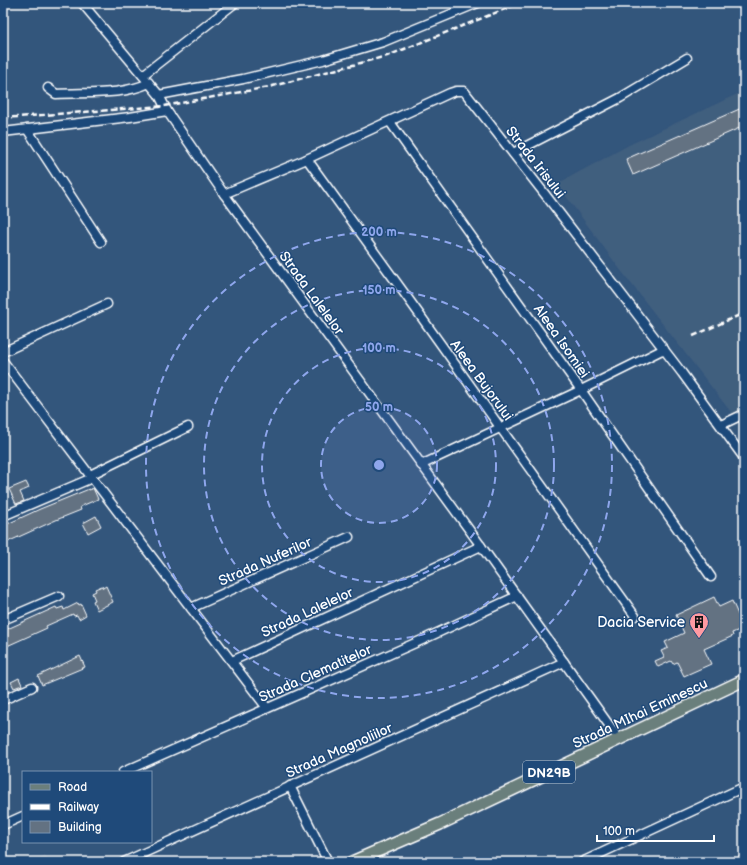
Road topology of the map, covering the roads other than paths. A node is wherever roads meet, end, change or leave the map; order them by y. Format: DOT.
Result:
graph roads {
  1 [pos="82,3"];
  2 [pos="235,3"];
  3 [pos="478,3"];
  4 [pos="687,58"];
  5 [pos="143,75"];
  6 [pos="149,83"];
  7 [pos="48,88"];
  8 [pos="159,95"];
  9 [pos="167,111"];
  10 [pos="390,122"];
  11 [pos="27,129"];
  12 [pos="3,132"];
  13 [pos="513,153"];
  14 [pos="307,159"];
  15 [pos="224,194"];
  16 [pos="101,242"];
  17 [pos="107,304"];
  18 [pos="664,349"];
  19 [pos="3,352"];
  20 [pos="3,361"];
  21 [pos="581,390"];
  22 [pos="744,414"];
  23 [pos="721,426"];
  24 [pos="188,427"];
  25 [pos="500,428"];
  26 [pos="744,458"];
  27 [pos="422,465"];
  28 [pos="91,476"];
  29 [pos="3,516"];
  30 [pos="349,537"];
  31 [pos="481,546"];
  32 [pos="711,577"];
  33 [pos="59,596"];
  34 [pos="517,596"];
  35 [pos="191,608"];
  36 [pos="634,616"];
  37 [pos="3,620"];
  38 [pos="232,661"];
  39 [pos="564,662"];
  40 [pos="744,680"];
  41 [pos="32,687"];
  42 [pos="3,700"];
  43 [pos="267,708"];
  44 [pos="619,739"];
  45 [pos="125,771"];
  46 [pos="290,786"];
  47 [pos="744,787"];
  48 [pos="22,816"];
  49 [pos="3,825"];
  50 [pos="124,862"];
  51 [pos="328,862"];
  52 [pos="352,862"];
  53 [pos="582,862"];
  1 -- 5 [label="street, Strada Lalelelor"];
  2 -- 5 [label="street"];
  3 -- 8 [label="street"];
  4 -- 13 [label="street"];
  5 -- 6 [label="street, Strada Lalelelor"];
  6 -- 7 [label="street"];
  6 -- 8 [label="street, Strada Lalelelor"];
  8 -- 9 [label="street, Strada Lalelelor"];
  9 -- 11 [label="street"];
  9 -- 15 [label="street, Strada Lalelelor"];
  10 -- 13 [label="street, Strada Irisului"];
  10 -- 14 [label="street, Strada Irisului"];
  10 -- 21 [label="street, Aleea Isomiei"];
  11 -- 12 [label="street"];
  11 -- 16 [label="street"];
  13 -- 18 [label="street, Strada Irisului"];
  14 -- 15 [label="street, Strada Irisului"];
  14 -- 25 [label="street, Aleea Bujorului"];
  15 -- 27 [label="street, Strada Lalelelor"];
  17 -- 19 [label="street"];
  18 -- 21 [label="street"];
  18 -- 23 [label="street, Strada Irisului"];
  20 -- 28 [label="street"];
  21 -- 25 [label="street"];
  21 -- 32 [label="street, Aleea Isomiei"];
  22 -- 23 [label="street"];
  23 -- 26 [label="street, Strada Irisului"];
  24 -- 28 [label="street"];
  25 -- 27 [label="street"];
  25 -- 36 [label="street, Aleea Bujorului"];
  27 -- 31 [label="street, Strada Lalelelor"];
  28 -- 29 [label="street"];
  28 -- 35 [label="street"];
  30 -- 35 [label="street, Strada Nuferilor"];
  31 -- 34 [label="street, Strada Lalelelor"];
  31 -- 38 [label="street, Strada Lalelelor"];
  33 -- 37 [label="street"];
  34 -- 39 [label="street, Strada Lalelelor"];
  34 -- 43 [label="street, Strada Clematitelor"];
  35 -- 38 [label="street"];
  38 -- 43 [label="street"];
  39 -- 44 [label="street, Strada Lalelelor"];
  39 -- 46 [label="street, Strada Magnoliilor"];
  40 -- 44 [label="main road, Strada MIhai Eminescu / DN29B"];
  41 -- 42 [label="street"];
  43 -- 45 [label="street, Strada Clematitelor"];
  44 -- 52 [label="main road, Strada MIhai Eminescu / DN29B"];
  46 -- 50 [label="street, Strada Magnoliilor"];
  46 -- 51 [label="street"];
  47 -- 53 [label="street"];
  48 -- 49 [label="street"];
}
